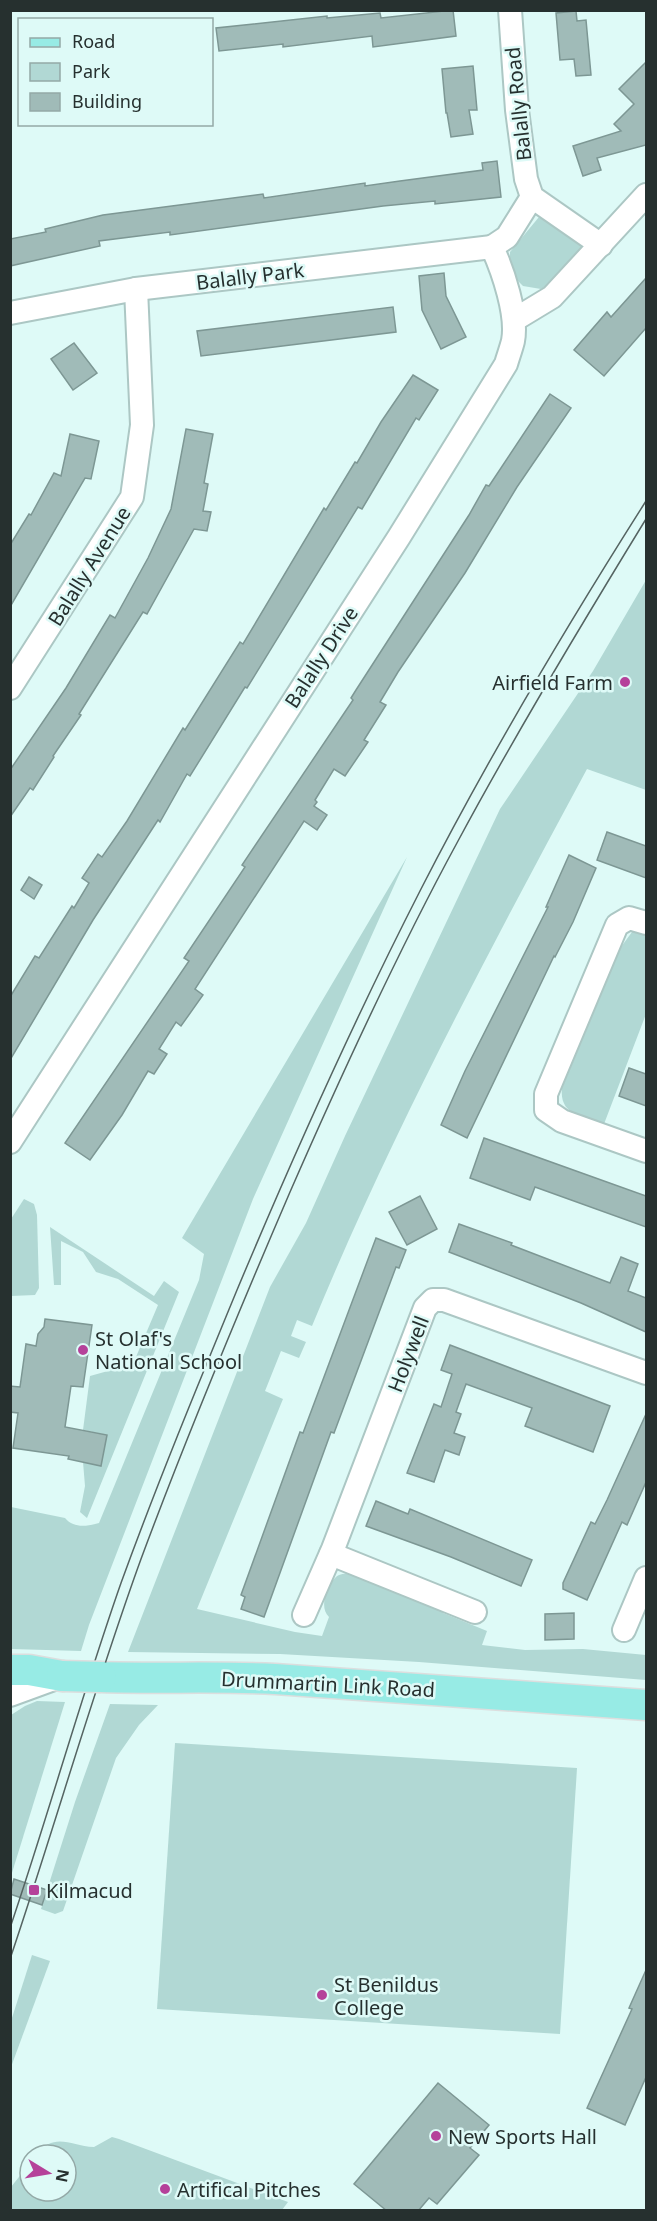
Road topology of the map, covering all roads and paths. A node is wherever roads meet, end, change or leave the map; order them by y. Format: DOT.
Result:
graph roads {
  1 [pos="510,10"];
  2 [pos="646,195"];
  3 [pos="532,197"];
  4 [pos="601,245"];
  5 [pos="492,247"];
  6 [pos="136,289"];
  7 [pos="10,313"];
  8 [pos="514,320"];
  9 [pos="10,688"];
  10 [pos="646,923"];
  11 [pos="10,1142"];
  12 [pos="646,1151"];
  13 [pos="646,1373"];
  14 [pos="331,1554"];
  15 [pos="646,1578"];
  16 [pos="475,1612"];
  17 [pos="304,1615"];
  18 [pos="624,1630"];
  19 [pos="10,1670"];
  20 [pos="62,1676"];
  21 [pos="10,1695"];
  22 [pos="646,1705"];
  1 -- 3 [label="street, Balally Road"];
  2 -- 4 [label="street"];
  3 -- 4 [label="street"];
  3 -- 5 [label="street"];
  4 -- 8 [label="street"];
  5 -- 6 [label="street, Balally Park"];
  5 -- 8 [label="street"];
  6 -- 7 [label="street, Balally Park"];
  6 -- 9 [label="street, Balally Avenue"];
  8 -- 11 [label="street, Balally Drive"];
  10 -- 12 [label="street"];
  13 -- 14 [label="street, Holywell"];
  14 -- 16 [label="street"];
  14 -- 17 [label="street, Holywell"];
  15 -- 18 [label="street"];
  19 -- 20 [label="main road, Drummartin Link Road"];
  20 -- 21 [label="street"];
  20 -- 22 [label="main road, Drummartin Link Road, bridge"];
}
